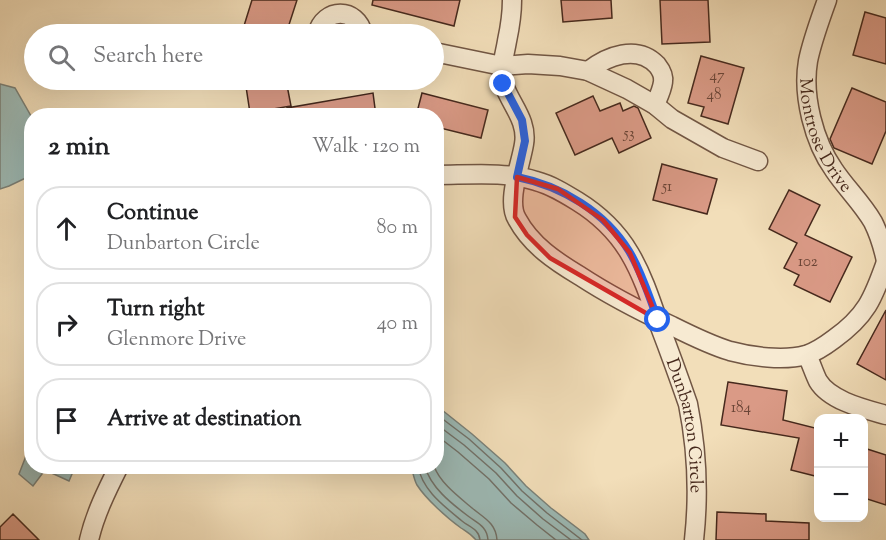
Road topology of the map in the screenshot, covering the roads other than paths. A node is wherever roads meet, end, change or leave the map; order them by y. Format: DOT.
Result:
graph roads {
  1 [pos="512,0"];
  2 [pos="827,0"];
  3 [pos="321,24"];
  4 [pos="359,24"];
  5 [pos="444,54"];
  6 [pos="502,66"];
  7 [pos="588,71"];
  8 [pos="656,105"];
  9 [pos="758,161"];
  10 [pos="444,175"];
  11 [pos="517,177"];
  12 [pos="886,261"];
  13 [pos="658,320"];
  14 [pos="807,355"];
  15 [pos="886,415"];
  16 [pos="115,474"];
  17 [pos="89,540"];
  18 [pos="694,540"];
  1 -- 6 [label="street"];
  2 -- 12 [label="street, Montrose Drive"];
  3 -- 4 [label="street"];
  5 -- 6 [label="street"];
  6 -- 7 [label="street"];
  6 -- 11 [label="street, Montrose Drive"];
  7 -- 8 [label="street"];
  7 -- 8 [label="street"];
  8 -- 9 [label="street"];
  10 -- 11 [label="street, Dunbarton Circle"];
  11 -- 13 [label="street, Dunbarton Circle"];
  11 -- 13 [label="street, Montrose Drive"];
  12 -- 14 [label="street, Montrose Drive"];
  13 -- 14 [label="street, Montrose Drive"];
  13 -- 18 [label="street, Dunbarton Circle"];
  14 -- 15 [label="street"];
  16 -- 17 [label="street"];
}
